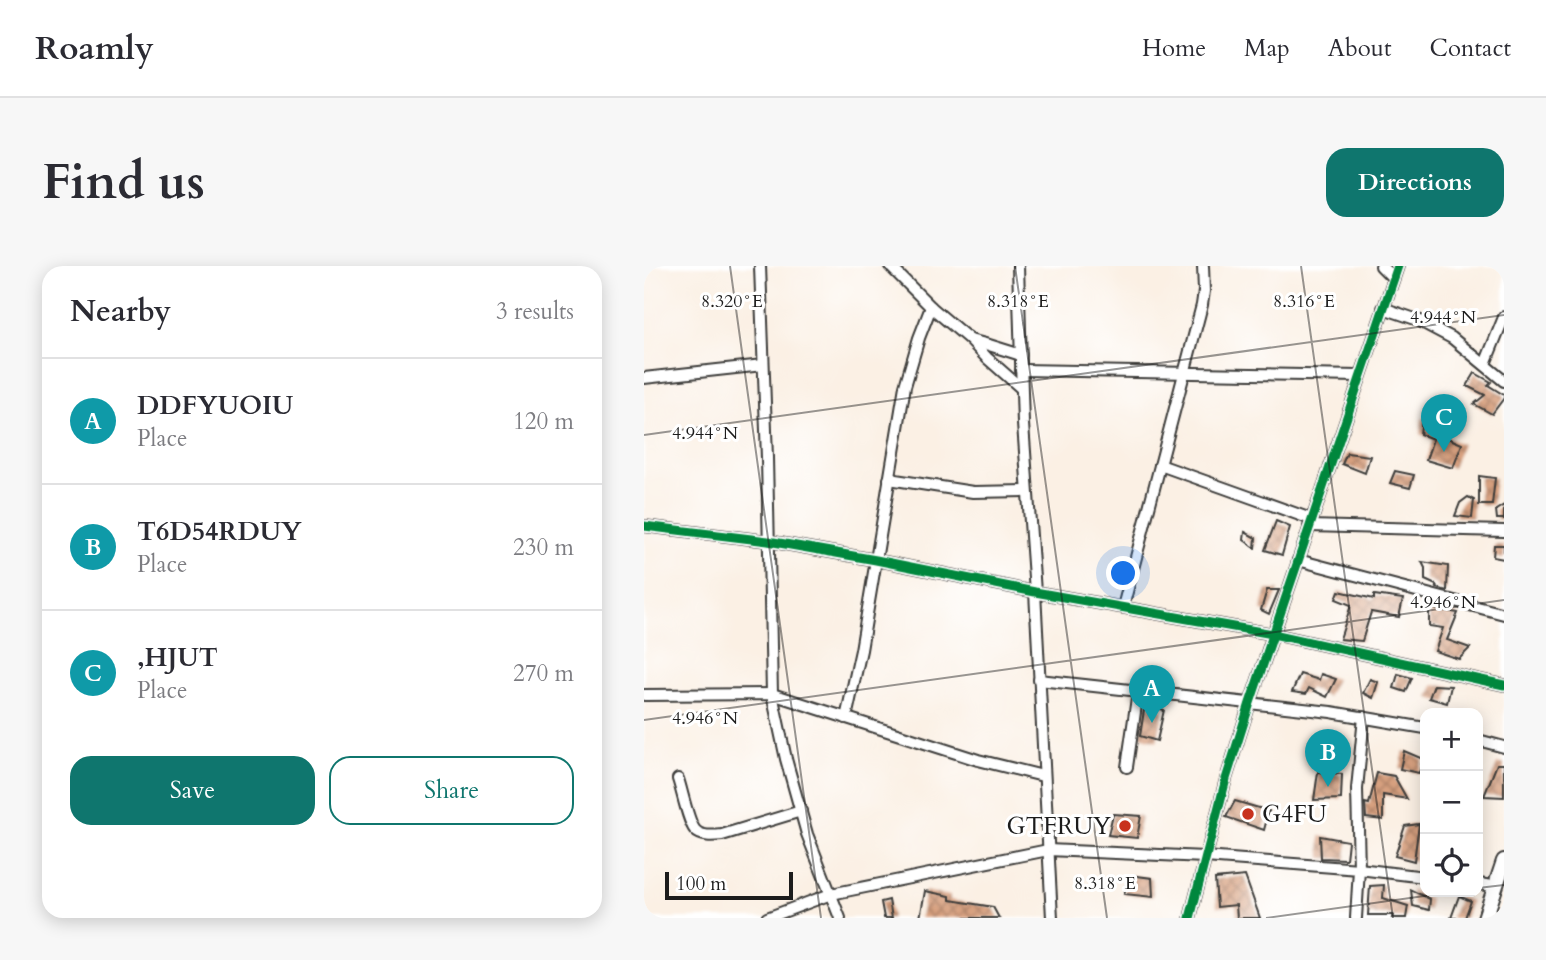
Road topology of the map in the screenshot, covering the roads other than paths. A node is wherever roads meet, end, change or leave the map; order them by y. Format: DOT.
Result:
graph roads {
  1 [pos="760,266"];
  2 [pos="890,266"];
  3 [pos="1018,266"];
  4 [pos="1203,266"];
  5 [pos="1381,266"];
  6 [pos="1398,266"];
  7 [pos="1393,278"];
  8 [pos="931,307"];
  9 [pos="1383,307"];
  10 [pos="1504,317"];
  11 [pos="970,340"];
  12 [pos="1021,355"];
  13 [pos="1485,364"];
  14 [pos="763,365"];
  15 [pos="1021,370"];
  16 [pos="1184,373"];
  17 [pos="1360,376"];
  18 [pos="644,378"];
  19 [pos="1504,381"];
  20 [pos="1021,388"];
  21 [pos="1160,466"];
  22 [pos="889,479"];
  23 [pos="1027,491"];
  24 [pos="1310,523"];
  25 [pos="644,526"];
  26 [pos="1504,531"];
  27 [pos="768,541"];
  28 [pos="876,560"];
  29 [pos="1298,560"];
  30 [pos="1034,592"];
  31 [pos="1123,607"];
  32 [pos="1504,614"];
  33 [pos="1273,634"];
  34 [pos="1039,680"];
  35 [pos="1504,685"];
  36 [pos="1138,691"];
  37 [pos="772,694"];
  38 [pos="644,695"];
  39 [pos="1250,702"];
  40 [pos="1364,717"];
  41 [pos="846,718"];
  42 [pos="1420,727"];
  43 [pos="1483,741"];
  44 [pos="1504,747"];
  45 [pos="1127,768"];
  46 [pos="1043,776"];
  47 [pos="678,779"];
  48 [pos="801,811"];
  49 [pos="1048,850"];
  50 [pos="1205,857"];
  51 [pos="1504,861"];
  52 [pos="1359,869"];
  53 [pos="1420,876"];
  54 [pos="1483,885"];
  55 [pos="1494,886"];
  56 [pos="831,894"];
  57 [pos="1052,917"];
  58 [pos="767,918"];
  59 [pos="840,918"];
  60 [pos="1063,918"];
  61 [pos="1190,918"];
  62 [pos="1356,918"];
  63 [pos="1485,918"];
  1 -- 14 [label="street"];
  2 -- 8 [label="street"];
  3 -- 12 [label="street"];
  4 -- 16 [label="street"];
  5 -- 7 [label="street"];
  6 -- 7 [label="street"];
  7 -- 9 [label="street"];
  8 -- 11 [label="street"];
  8 -- 22 [label="street"];
  9 -- 13 [label="street"];
  9 -- 17 [label="street"];
  10 -- 13 [label="street"];
  11 -- 12 [label="street"];
  11 -- 20 [label="street"];
  12 -- 15 [label="street"];
  13 -- 19 [label="street"];
  14 -- 18 [label="street"];
  14 -- 27 [label="street"];
  15 -- 16 [label="street"];
  15 -- 20 [label="street"];
  16 -- 17 [label="street"];
  16 -- 21 [label="street"];
  17 -- 24 [label="street"];
  20 -- 23 [label="street"];
  21 -- 24 [label="street"];
  21 -- 31 [label="street"];
  22 -- 23 [label="street"];
  22 -- 28 [label="street"];
  23 -- 30 [label="street"];
  24 -- 26 [label="street"];
  24 -- 29 [label="street"];
  25 -- 27 [label="street"];
  27 -- 28 [label="street"];
  27 -- 37 [label="street"];
  28 -- 30 [label="street"];
  28 -- 41 [label="street"];
  29 -- 32 [label="street"];
  29 -- 33 [label="street"];
  30 -- 31 [label="street"];
  30 -- 34 [label="street"];
  31 -- 33 [label="street"];
  33 -- 35 [label="street"];
  33 -- 39 [label="street"];
  34 -- 36 [label="street"];
  34 -- 46 [label="street"];
  36 -- 39 [label="street"];
  36 -- 45 [label="street"];
  37 -- 38 [label="street"];
  37 -- 41 [label="street"];
  37 -- 48 [label="street"];
  39 -- 40 [label="street"];
  39 -- 50 [label="street"];
  40 -- 42 [label="street"];
  40 -- 52 [label="street"];
  41 -- 46 [label="street"];
  43 -- 44 [label="street"];
  46 -- 49 [label="street"];
  47 -- 48 [label="street"];
  48 -- 56 [label="street"];
  49 -- 50 [label="street"];
  49 -- 56 [label="street"];
  49 -- 57 [label="street"];
  50 -- 52 [label="street"];
  50 -- 61 [label="street"];
  51 -- 55 [label="main road"];
  52 -- 53 [label="street"];
  52 -- 62 [label="street"];
  54 -- 55 [label="street"];
  55 -- 63 [label="main road"];
  56 -- 58 [label="street"];
  56 -- 59 [label="street"];
  57 -- 60 [label="street"];
}
